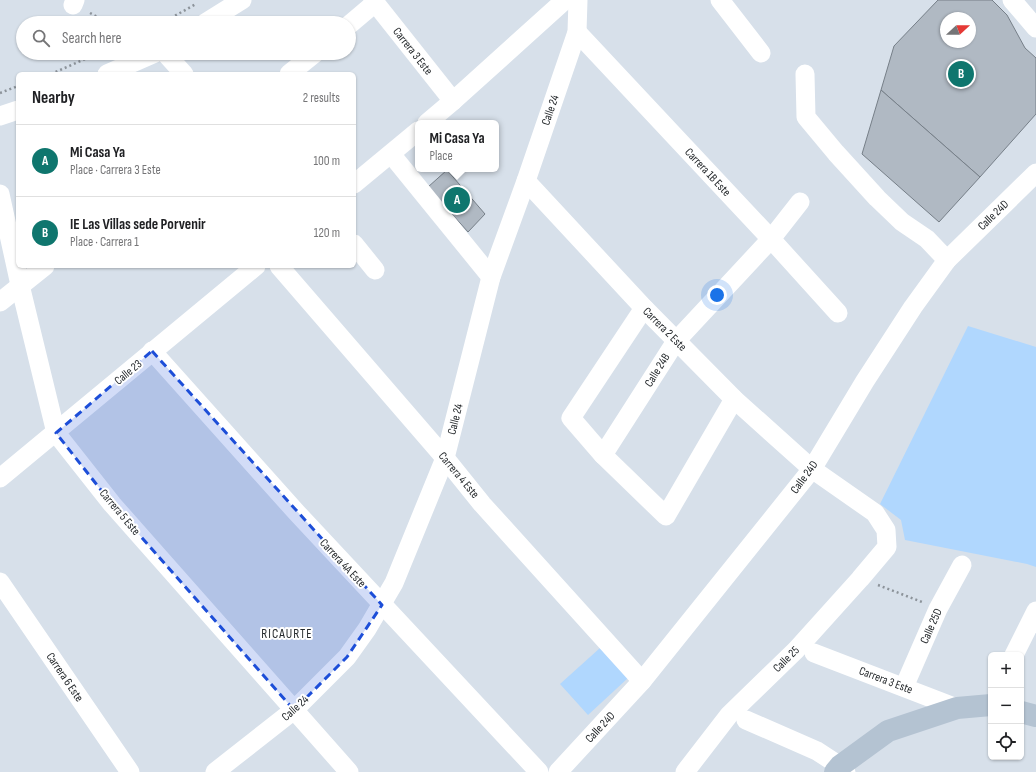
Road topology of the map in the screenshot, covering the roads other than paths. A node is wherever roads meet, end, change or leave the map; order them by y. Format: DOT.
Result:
graph roads {
  1 [pos="242,0"];
  2 [pos="565,0"];
  3 [pos="578,0"];
  4 [pos="720,0"];
  5 [pos="1012,0"];
  6 [pos="374,1"];
  7 [pos="216,16"];
  8 [pos="356,18"];
  9 [pos="1036,27"];
  10 [pos="577,32"];
  11 [pos="761,53"];
  12 [pos="139,60"];
  13 [pos="172,60"];
  14 [pos="306,60"];
  15 [pos="112,72"];
  16 [pos="182,72"];
  17 [pos="291,72"];
  18 [pos="805,74"];
  19 [pos="453,101"];
  20 [pos="16,111"];
  21 [pos="0,116"];
  22 [pos="431,120"];
  23 [pos="415,134"];
  24 [pos="391,154"];
  25 [pos="1036,172"];
  26 [pos="526,181"];
  27 [pos="356,182"];
  28 [pos="0,194"];
  29 [pos="800,202"];
  30 [pos="771,239"];
  31 [pos="356,246"];
  32 [pos="947,260"];
  33 [pos="16,267"];
  34 [pos="16,268"];
  35 [pos="42,268"];
  36 [pos="254,268"];
  37 [pos="281,268"];
  38 [pos="375,270"];
  39 [pos="491,276"];
  40 [pos="20,285"];
  41 [pos="0,302"];
  42 [pos="644,308"];
  43 [pos="838,313"];
  44 [pos="676,341"];
  45 [pos="152,351"];
  46 [pos="734,399"];
  47 [pos="56,433"];
  48 [pos="603,455"];
  49 [pos="445,458"];
  50 [pos="812,469"];
  51 [pos="0,478"];
  52 [pos="962,565"];
  53 [pos="2,591"];
  54 [pos="382,605"];
  55 [pos="1036,611"];
  56 [pos="1016,652"];
  57 [pos="814,653"];
  58 [pos="642,681"];
  59 [pos="904,688"];
  60 [pos="988,704"];
  61 [pos="957,708"];
  62 [pos="294,710"];
  63 [pos="1024,713"];
  64 [pos="1036,716"];
  65 [pos="746,720"];
  66 [pos="840,770"];
  67 [pos="130,772"];
  68 [pos="215,772"];
  69 [pos="349,772"];
  70 [pos="539,772"];
  71 [pos="558,772"];
  72 [pos="685,772"];
  1 -- 7 [label="street"];
  2 -- 19 [label="street"];
  3 -- 10 [label="street, Calle 24"];
  4 -- 11 [label="street"];
  5 -- 9 [label="street"];
  6 -- 8 [label="street"];
  6 -- 19 [label="street, Carrera 3 Este"];
  10 -- 26 [label="street, Calle 24"];
  10 -- 30 [label="street, Carrera 1B Este"];
  12 -- 15 [label="street"];
  13 -- 16 [label="street"];
  14 -- 17 [label="street"];
  18 -- 32 [label="street"];
  19 -- 22 [label="street"];
  20 -- 21 [label="street"];
  23 -- 24 [label="street"];
  24 -- 27 [label="street"];
  24 -- 39 [label="street"];
  25 -- 32 [label="street, Calle 24D"];
  26 -- 39 [label="street, Calle 24"];
  26 -- 42 [label="street, Carrera 2 Este"];
  28 -- 33 [label="street, Carrera 5 Este"];
  29 -- 30 [label="street, Calle 24B"];
  30 -- 43 [label="street, Carrera 1B Este"];
  30 -- 44 [label="street, Calle 24B"];
  31 -- 38 [label="street"];
  32 -- 50 [label="street, Calle 24D"];
  34 -- 40 [label="street, Carrera 5 Este"];
  35 -- 40 [label="street"];
  36 -- 45 [label="street, Calle 23"];
  37 -- 49 [label="street, Carrera 4 Este"];
  39 -- 49 [label="street, Calle 24"];
  40 -- 41 [label="street"];
  40 -- 47 [label="street, Carrera 5 Este"];
  42 -- 44 [label="street, Carrera 2 Este"];
  42 -- 48 [label="street"];
  44 -- 46 [label="street, Carrera 2 Este"];
  44 -- 48 [label="street, Calle 24B"];
  45 -- 47 [label="street, Calle 23"];
  45 -- 54 [label="street, Carrera 4A Este"];
  46 -- 48 [label="street"];
  46 -- 50 [label="street, Carrera 2 Este"];
  47 -- 51 [label="street, Calle 23"];
  47 -- 62 [label="street, Carrera 5 Este"];
  49 -- 54 [label="street, Calle 24"];
  49 -- 58 [label="street, Carrera 4 Este"];
  50 -- 58 [label="street, Calle 24D"];
  50 -- 72 [label="street, Calle 25"];
  52 -- 59 [label="street, Calle 25D"];
  53 -- 67 [label="street, Carrera 6 Este"];
  54 -- 62 [label="street, Calle 24"];
  54 -- 70 [label="street, Carrera 4A Este"];
  55 -- 56 [label="street"];
  57 -- 59 [label="street, Carrera 3 Este"];
  58 -- 71 [label="street, Calle 24D"];
  59 -- 61 [label="street, Carrera 3 Este"];
  60 -- 61 [label="main road, Carrera 3 Este"];
  61 -- 66 [label="main road, Carrera 3 Este"];
  62 -- 68 [label="street, Calle 24"];
  62 -- 69 [label="street, Carrera 5 Este"];
  63 -- 64 [label="main road"];
  65 -- 66 [label="street"];
}
